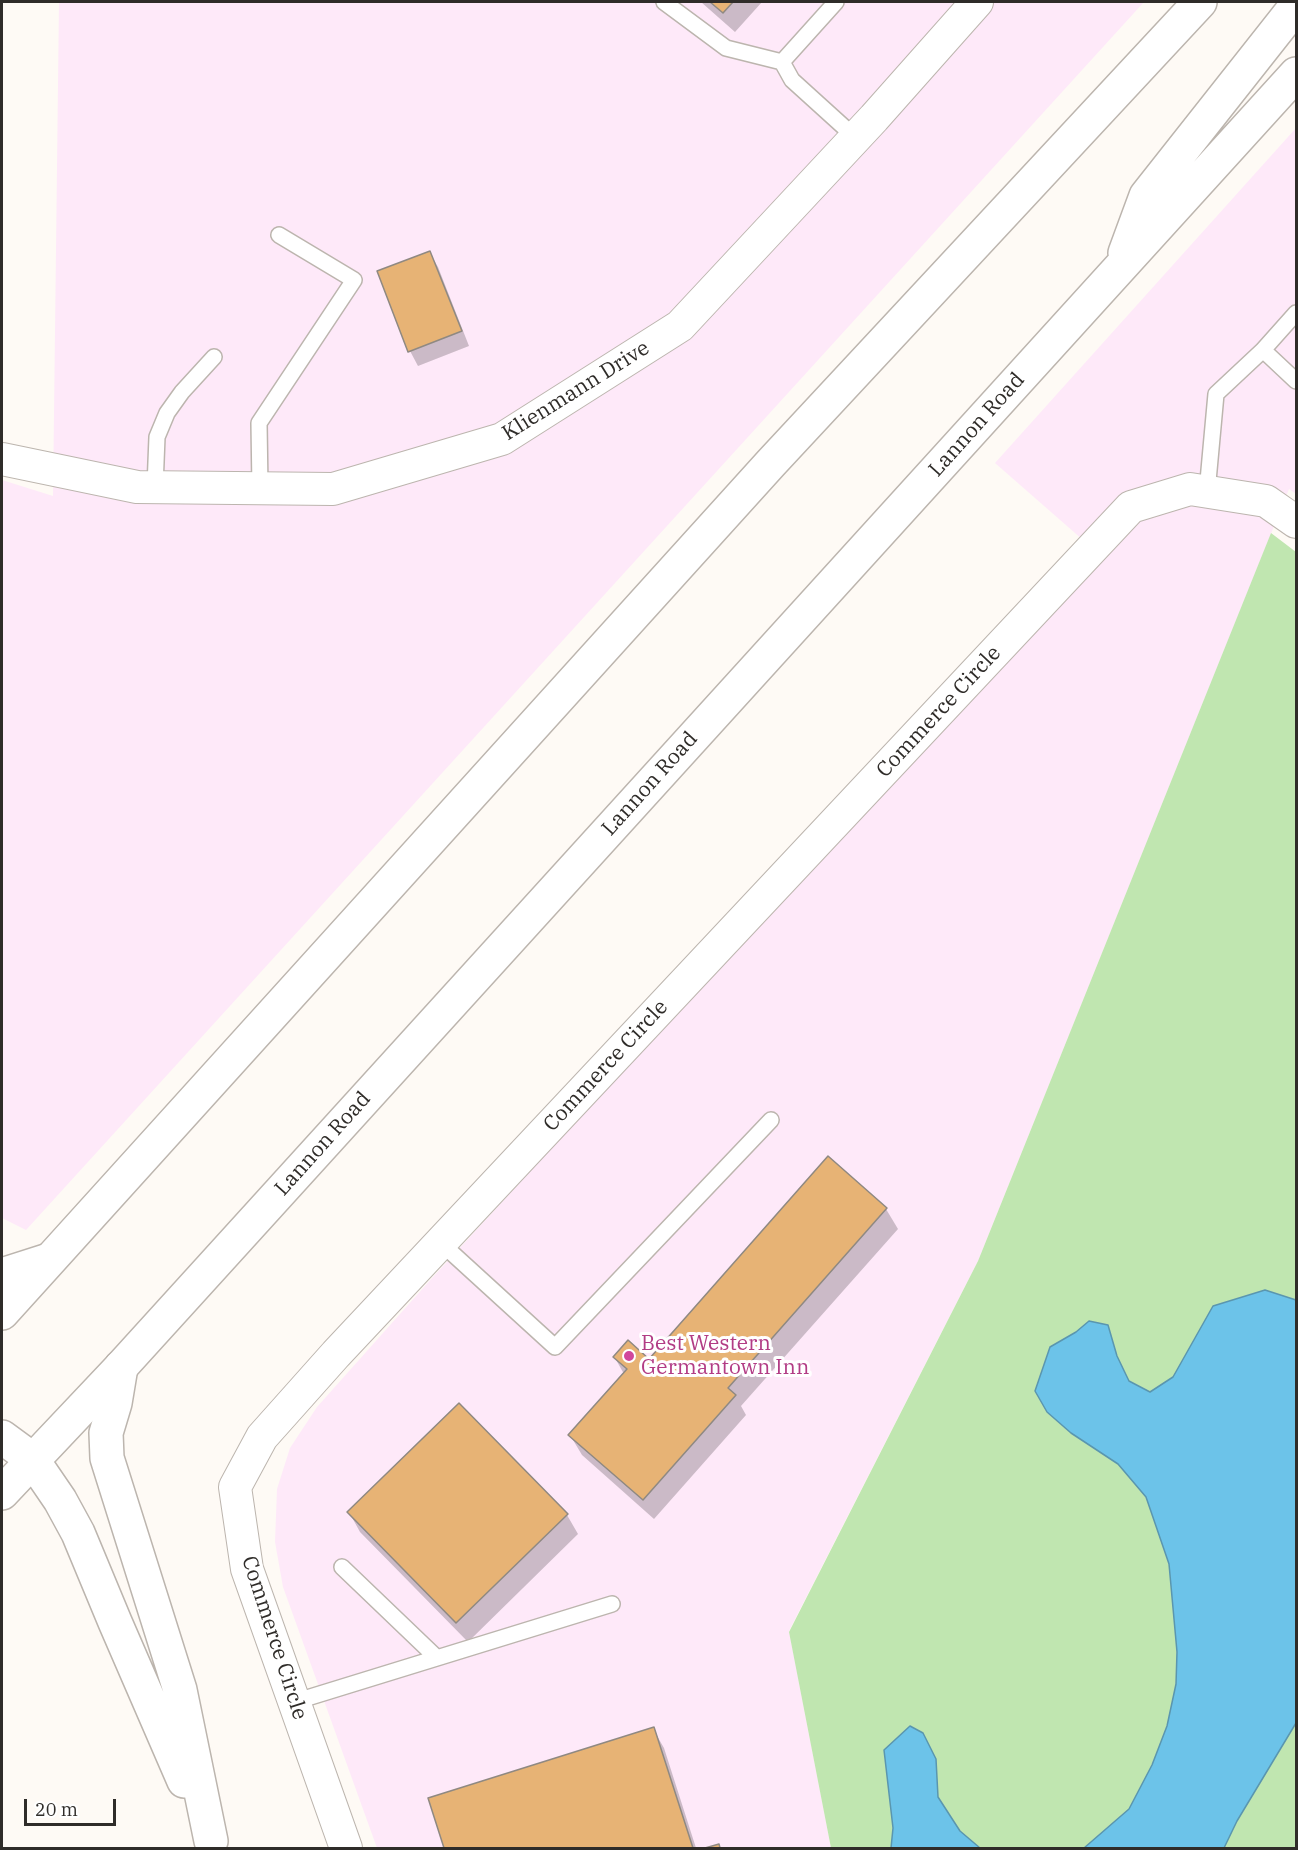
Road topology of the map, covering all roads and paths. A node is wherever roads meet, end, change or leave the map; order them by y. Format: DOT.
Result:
graph roads {
  1 [pos="664,2"];
  2 [pos="836,2"];
  3 [pos="977,2"];
  4 [pos="1196,5"];
  5 [pos="1296,6"];
  6 [pos="782,62"];
  7 [pos="1296,74"];
  8 [pos="856,138"];
  9 [pos="279,235"];
  10 [pos="1120,268"];
  11 [pos="1296,313"];
  12 [pos="1263,350"];
  13 [pos="214,357"];
  14 [pos="1296,381"];
  15 [pos="2,459"];
  16 [pos="155,487"];
  17 [pos="260,488"];
  18 [pos="1207,492"];
  19 [pos="1296,522"];
  20 [pos="771,1120"];
  21 [pos="441,1243"];
  22 [pos="49,1260"];
  23 [pos="2,1275"];
  24 [pos="2,1313"];
  25 [pos="121,1367"];
  26 [pos="2,1437"];
  27 [pos="32,1459"];
  28 [pos="2,1492"];
  29 [pos="342,1567"];
  30 [pos="612,1604"];
  31 [pos="437,1658"];
  32 [pos="294,1702"];
  33 [pos="212,1845"];
  34 [pos="346,1848"];
  1 -- 6 [label="lane"];
  2 -- 6 [label="lane"];
  3 -- 8 [label="street, Klienmann Drive"];
  4 -- 22 [label="main road"];
  5 -- 10 [label="main road"];
  6 -- 8 [label="lane"];
  7 -- 10 [label="main road, Lannon Road"];
  8 -- 17 [label="street, Klienmann Drive"];
  9 -- 17 [label="lane"];
  10 -- 25 [label="main road, Lannon Road"];
  11 -- 12 [label="lane"];
  12 -- 14 [label="lane"];
  12 -- 18 [label="lane"];
  13 -- 16 [label="lane"];
  15 -- 16 [label="street, Klienmann Drive"];
  16 -- 17 [label="street, Klienmann Drive"];
  18 -- 19 [label="street, Commerce Circle"];
  18 -- 21 [label="street, Commerce Circle"];
  20 -- 21 [label="lane"];
  21 -- 32 [label="street, Commerce Circle"];
  22 -- 23 [label="main road"];
  22 -- 24 [label="main road"];
  25 -- 27 [label="main road, Lannon Road"];
  25 -- 33 [label="main road"];
  26 -- 27 [label="main road"];
  27 -- 28 [label="main road, Lannon Road"];
  27 -- 33 [label="main road"];
  29 -- 31 [label="lane"];
  30 -- 31 [label="lane"];
  31 -- 32 [label="lane"];
  32 -- 34 [label="street, Commerce Circle"];
}
